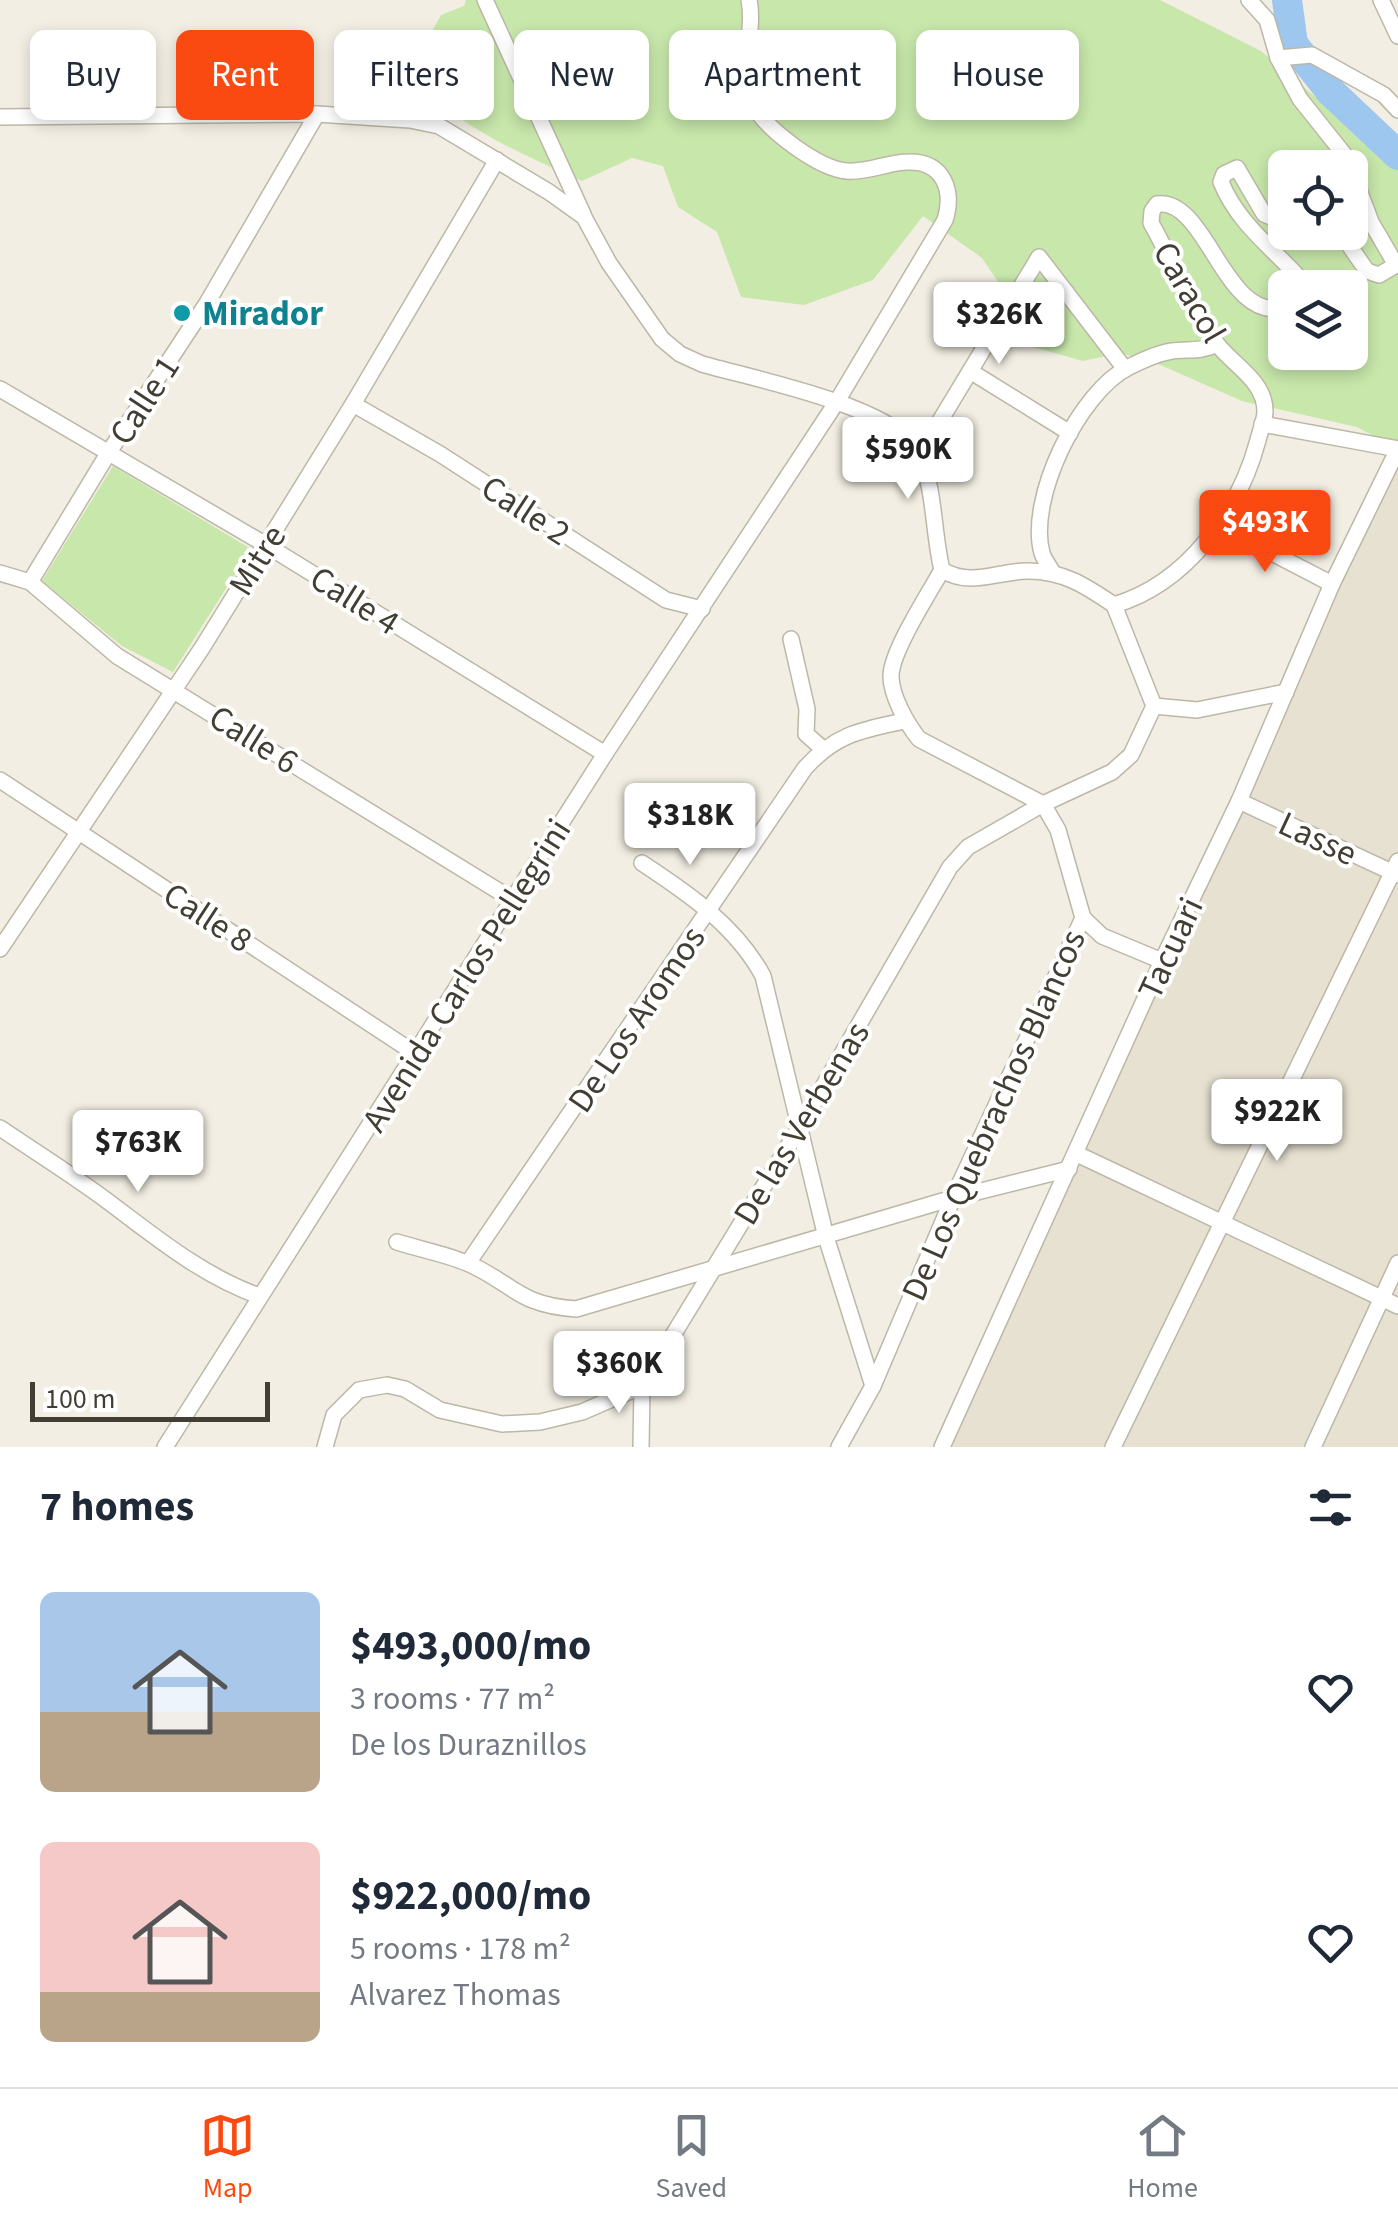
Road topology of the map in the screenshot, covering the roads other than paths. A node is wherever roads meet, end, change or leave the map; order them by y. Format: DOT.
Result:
graph roads {
  1 [pos="484,0"];
  2 [pos="749,0"];
  3 [pos="1249,0"];
  4 [pos="1382,0"];
  5 [pos="1398,36"];
  6 [pos="1278,58"];
  7 [pos="1391,91"];
  8 [pos="1398,110"];
  9 [pos="316,114"];
  10 [pos="0,116"];
  11 [pos="1341,150"];
  12 [pos="497,160"];
  13 [pos="1368,214"];
  14 [pos="1268,216"];
  15 [pos="584,217"];
  16 [pos="1268,244"];
  17 [pos="1274,250"];
  18 [pos="1352,250"];
  19 [pos="1292,270"];
  20 [pos="1268,308"];
  21 [pos="1216,344"];
  22 [pos="1124,369"];
  23 [pos="970,371"];
  24 [pos="0,389"];
  25 [pos="836,403"];
  26 [pos="353,404"];
  27 [pos="1262,424"];
  28 [pos="1070,433"];
  29 [pos="1398,449"];
  30 [pos="109,452"];
  31 [pos="920,454"];
  32 [pos="1218,525"];
  33 [pos="266,545"];
  34 [pos="942,570"];
  35 [pos="0,573"];
  36 [pos="1053,574"];
  37 [pos="30,582"];
  38 [pos="1332,584"];
  39 [pos="1114,605"];
  40 [pos="702,609"];
  41 [pos="791,639"];
  42 [pos="173,689"];
  43 [pos="1286,692"];
  44 [pos="1154,706"];
  45 [pos="904,721"];
  46 [pos="823,748"];
  47 [pos="605,754"];
  48 [pos="0,780"];
  49 [pos="1239,801"];
  50 [pos="1043,804"];
  51 [pos="79,832"];
  52 [pos="642,862"];
  53 [pos="1396,869"];
  54 [pos="513,900"];
  55 [pos="709,912"];
  56 [pos="1083,918"];
  57 [pos="0,949"];
  58 [pos="1162,961"];
  59 [pos="416,1054"];
  60 [pos="0,1128"];
  61 [pos="798,1130"];
  62 [pos="1073,1162"];
  63 [pos="954,1198"];
  64 [pos="1223,1224"];
  65 [pos="826,1238"];
  66 [pos="396,1242"];
  67 [pos="1398,1263"];
  68 [pos="468,1264"];
  69 [pos="713,1270"];
  70 [pos="259,1296"];
  71 [pos="1381,1298"];
  72 [pos="1398,1306"];
  73 [pos="642,1386"];
  74 [pos="873,1386"];
  75 [pos="165,1447"];
  76 [pos="325,1447"];
  77 [pos="641,1447"];
  78 [pos="839,1447"];
  79 [pos="942,1447"];
  80 [pos="1113,1447"];
  81 [pos="1313,1447"];
  1 -- 15 [label="street"];
  2 -- 25 [label="street, Avenida Carlos Pellegrini"];
  3 -- 6 [label="street"];
  4 -- 5 [label="street"];
  6 -- 7 [label="street"];
  6 -- 11 [label="street"];
  7 -- 8 [label="street"];
  9 -- 10 [label="street"];
  9 -- 12 [label="street"];
  9 -- 30 [label="street, Calle 1"];
  12 -- 15 [label="street"];
  12 -- 26 [label="street, Mitre"];
  13 -- 18 [label="street"];
  14 -- 16 [label="street"];
  15 -- 25 [label="street"];
  17 -- 19 [label="street"];
  20 -- 21 [label="street, Caracol"];
  21 -- 22 [label="street"];
  21 -- 27 [label="street, Caracol"];
  22 -- 23 [label="street"];
  22 -- 28 [label="street"];
  23 -- 28 [label="street"];
  23 -- 31 [label="street"];
  24 -- 30 [label="street, Calle 4"];
  25 -- 31 [label="street"];
  25 -- 40 [label="street, Avenida Carlos Pellegrini"];
  26 -- 33 [label="street, Mitre"];
  26 -- 40 [label="street, Calle 2"];
  27 -- 29 [label="street"];
  27 -- 32 [label="street"];
  28 -- 36 [label="street"];
  29 -- 38 [label="street, Tacuari"];
  30 -- 33 [label="street, Calle 4"];
  30 -- 37 [label="street, Calle 1"];
  31 -- 34 [label="street"];
  32 -- 38 [label="street"];
  32 -- 39 [label="street"];
  33 -- 42 [label="street, Mitre"];
  33 -- 47 [label="street, Calle 4"];
  34 -- 36 [label="street"];
  34 -- 45 [label="street"];
  35 -- 37 [label="street, Calle 6"];
  36 -- 39 [label="street"];
  37 -- 42 [label="street, Calle 6"];
  38 -- 43 [label="street, Tacuari"];
  39 -- 44 [label="street"];
  40 -- 47 [label="street, Avenida Carlos Pellegrini"];
  41 -- 46 [label="street"];
  42 -- 51 [label="street, Mitre"];
  42 -- 54 [label="street, Calle 6"];
  43 -- 44 [label="street"];
  43 -- 49 [label="street, Tacuari"];
  44 -- 50 [label="street, De las Verbenas"];
  45 -- 46 [label="street, De Los Aromos"];
  45 -- 50 [label="street"];
  46 -- 55 [label="street, De Los Aromos"];
  47 -- 54 [label="street, Avenida Carlos Pellegrini"];
  48 -- 51 [label="street, Calle 8"];
  49 -- 53 [label="street, Lasse"];
  49 -- 58 [label="street, Tacuari"];
  50 -- 56 [label="street, De Los Quebrachos Blancos"];
  50 -- 61 [label="street, De las Verbenas"];
  51 -- 57 [label="street, Mitre"];
  51 -- 59 [label="street, Calle 8"];
  52 -- 55 [label="street"];
  53 -- 64 [label="street"];
  54 -- 59 [label="street, Avenida Carlos Pellegrini"];
  55 -- 61 [label="street"];
  55 -- 68 [label="street, De Los Aromos"];
  56 -- 58 [label="street"];
  56 -- 63 [label="street, De Los Quebrachos Blancos"];
  58 -- 62 [label="street, Tacuari"];
  59 -- 70 [label="street, Avenida Carlos Pellegrini"];
  60 -- 70 [label="street"];
  61 -- 65 [label="street"];
  61 -- 69 [label="street, De las Verbenas"];
  62 -- 63 [label="street"];
  62 -- 64 [label="street"];
  62 -- 79 [label="street, Tacuari"];
  63 -- 65 [label="street"];
  63 -- 74 [label="street, De Los Quebrachos Blancos"];
  64 -- 71 [label="street"];
  64 -- 80 [label="street"];
  65 -- 69 [label="street"];
  65 -- 74 [label="street"];
  66 -- 68 [label="street"];
  67 -- 71 [label="street"];
  68 -- 69 [label="street"];
  69 -- 73 [label="street, De las Verbenas"];
  70 -- 75 [label="street, Avenida Carlos Pellegrini"];
  71 -- 72 [label="street"];
  71 -- 81 [label="street"];
  73 -- 76 [label="street"];
  73 -- 77 [label="street"];
  74 -- 78 [label="street, De Los Quebrachos Blancos"];
}
